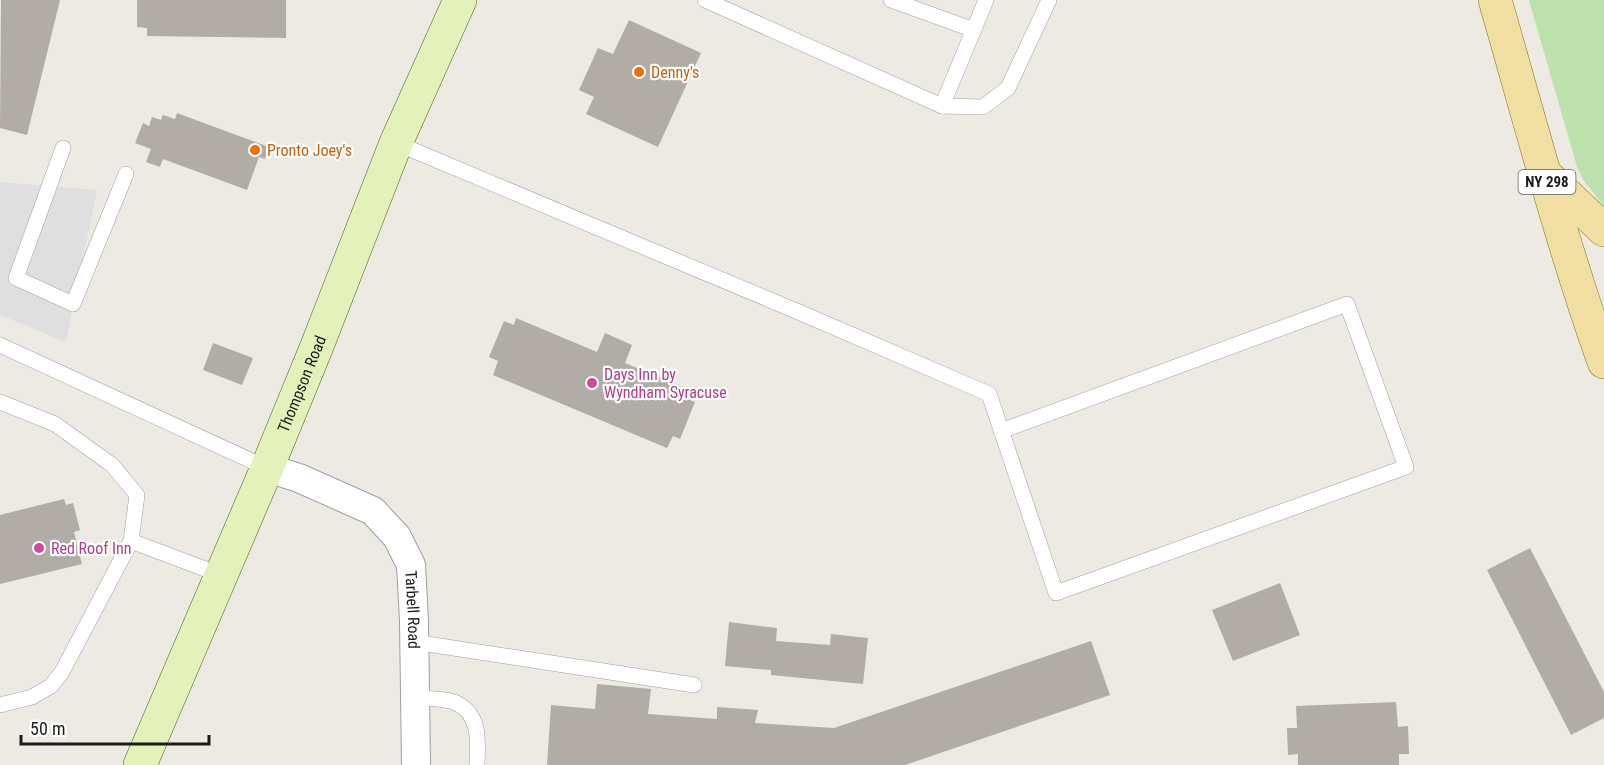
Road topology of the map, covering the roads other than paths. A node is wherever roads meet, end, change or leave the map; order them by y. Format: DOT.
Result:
graph roads {
  1 [pos="460,0"];
  2 [pos="705,0"];
  3 [pos="891,0"];
  4 [pos="986,0"];
  5 [pos="1049,0"];
  6 [pos="1496,0"];
  7 [pos="974,30"];
  8 [pos="942,106"];
  9 [pos="396,143"];
  10 [pos="63,148"];
  11 [pos="1545,173"];
  12 [pos="126,174"];
  13 [pos="1604,230"];
  14 [pos="0,345"];
  15 [pos="1604,362"];
  16 [pos="0,402"];
  17 [pos="1001,431"];
  18 [pos="267,468"];
  19 [pos="131,541"];
  20 [pos="221,575"];
  21 [pos="414,642"];
  22 [pos="694,685"];
  23 [pos="415,697"];
  24 [pos="0,705"];
  25 [pos="140,765"];
  26 [pos="416,765"];
  27 [pos="477,765"];
  1 -- 9 [label="street, Thompson Road"];
  2 -- 8 [label="lane"];
  3 -- 7 [label="lane"];
  4 -- 7 [label="lane"];
  5 -- 8 [label="lane"];
  6 -- 11 [label="main road, NY 298"];
  7 -- 8 [label="lane"];
  9 -- 17 [label="lane"];
  9 -- 18 [label="street, Thompson Road"];
  10 -- 12 [label="lane"];
  11 -- 13 [label="main road"];
  11 -- 15 [label="main road, NY 298"];
  14 -- 18 [label="lane"];
  16 -- 19 [label="lane"];
  17 -- 17 [label="lane"];
  18 -- 20 [label="street, Thompson Road"];
  18 -- 21 [label="street, Tarbell Road"];
  19 -- 20 [label="lane"];
  19 -- 24 [label="lane"];
  20 -- 25 [label="street, Thompson Road"];
  21 -- 22 [label="lane"];
  21 -- 23 [label="street, Tarbell Road"];
  23 -- 26 [label="street, Tarbell Road"];
  23 -- 27 [label="lane"];
}
